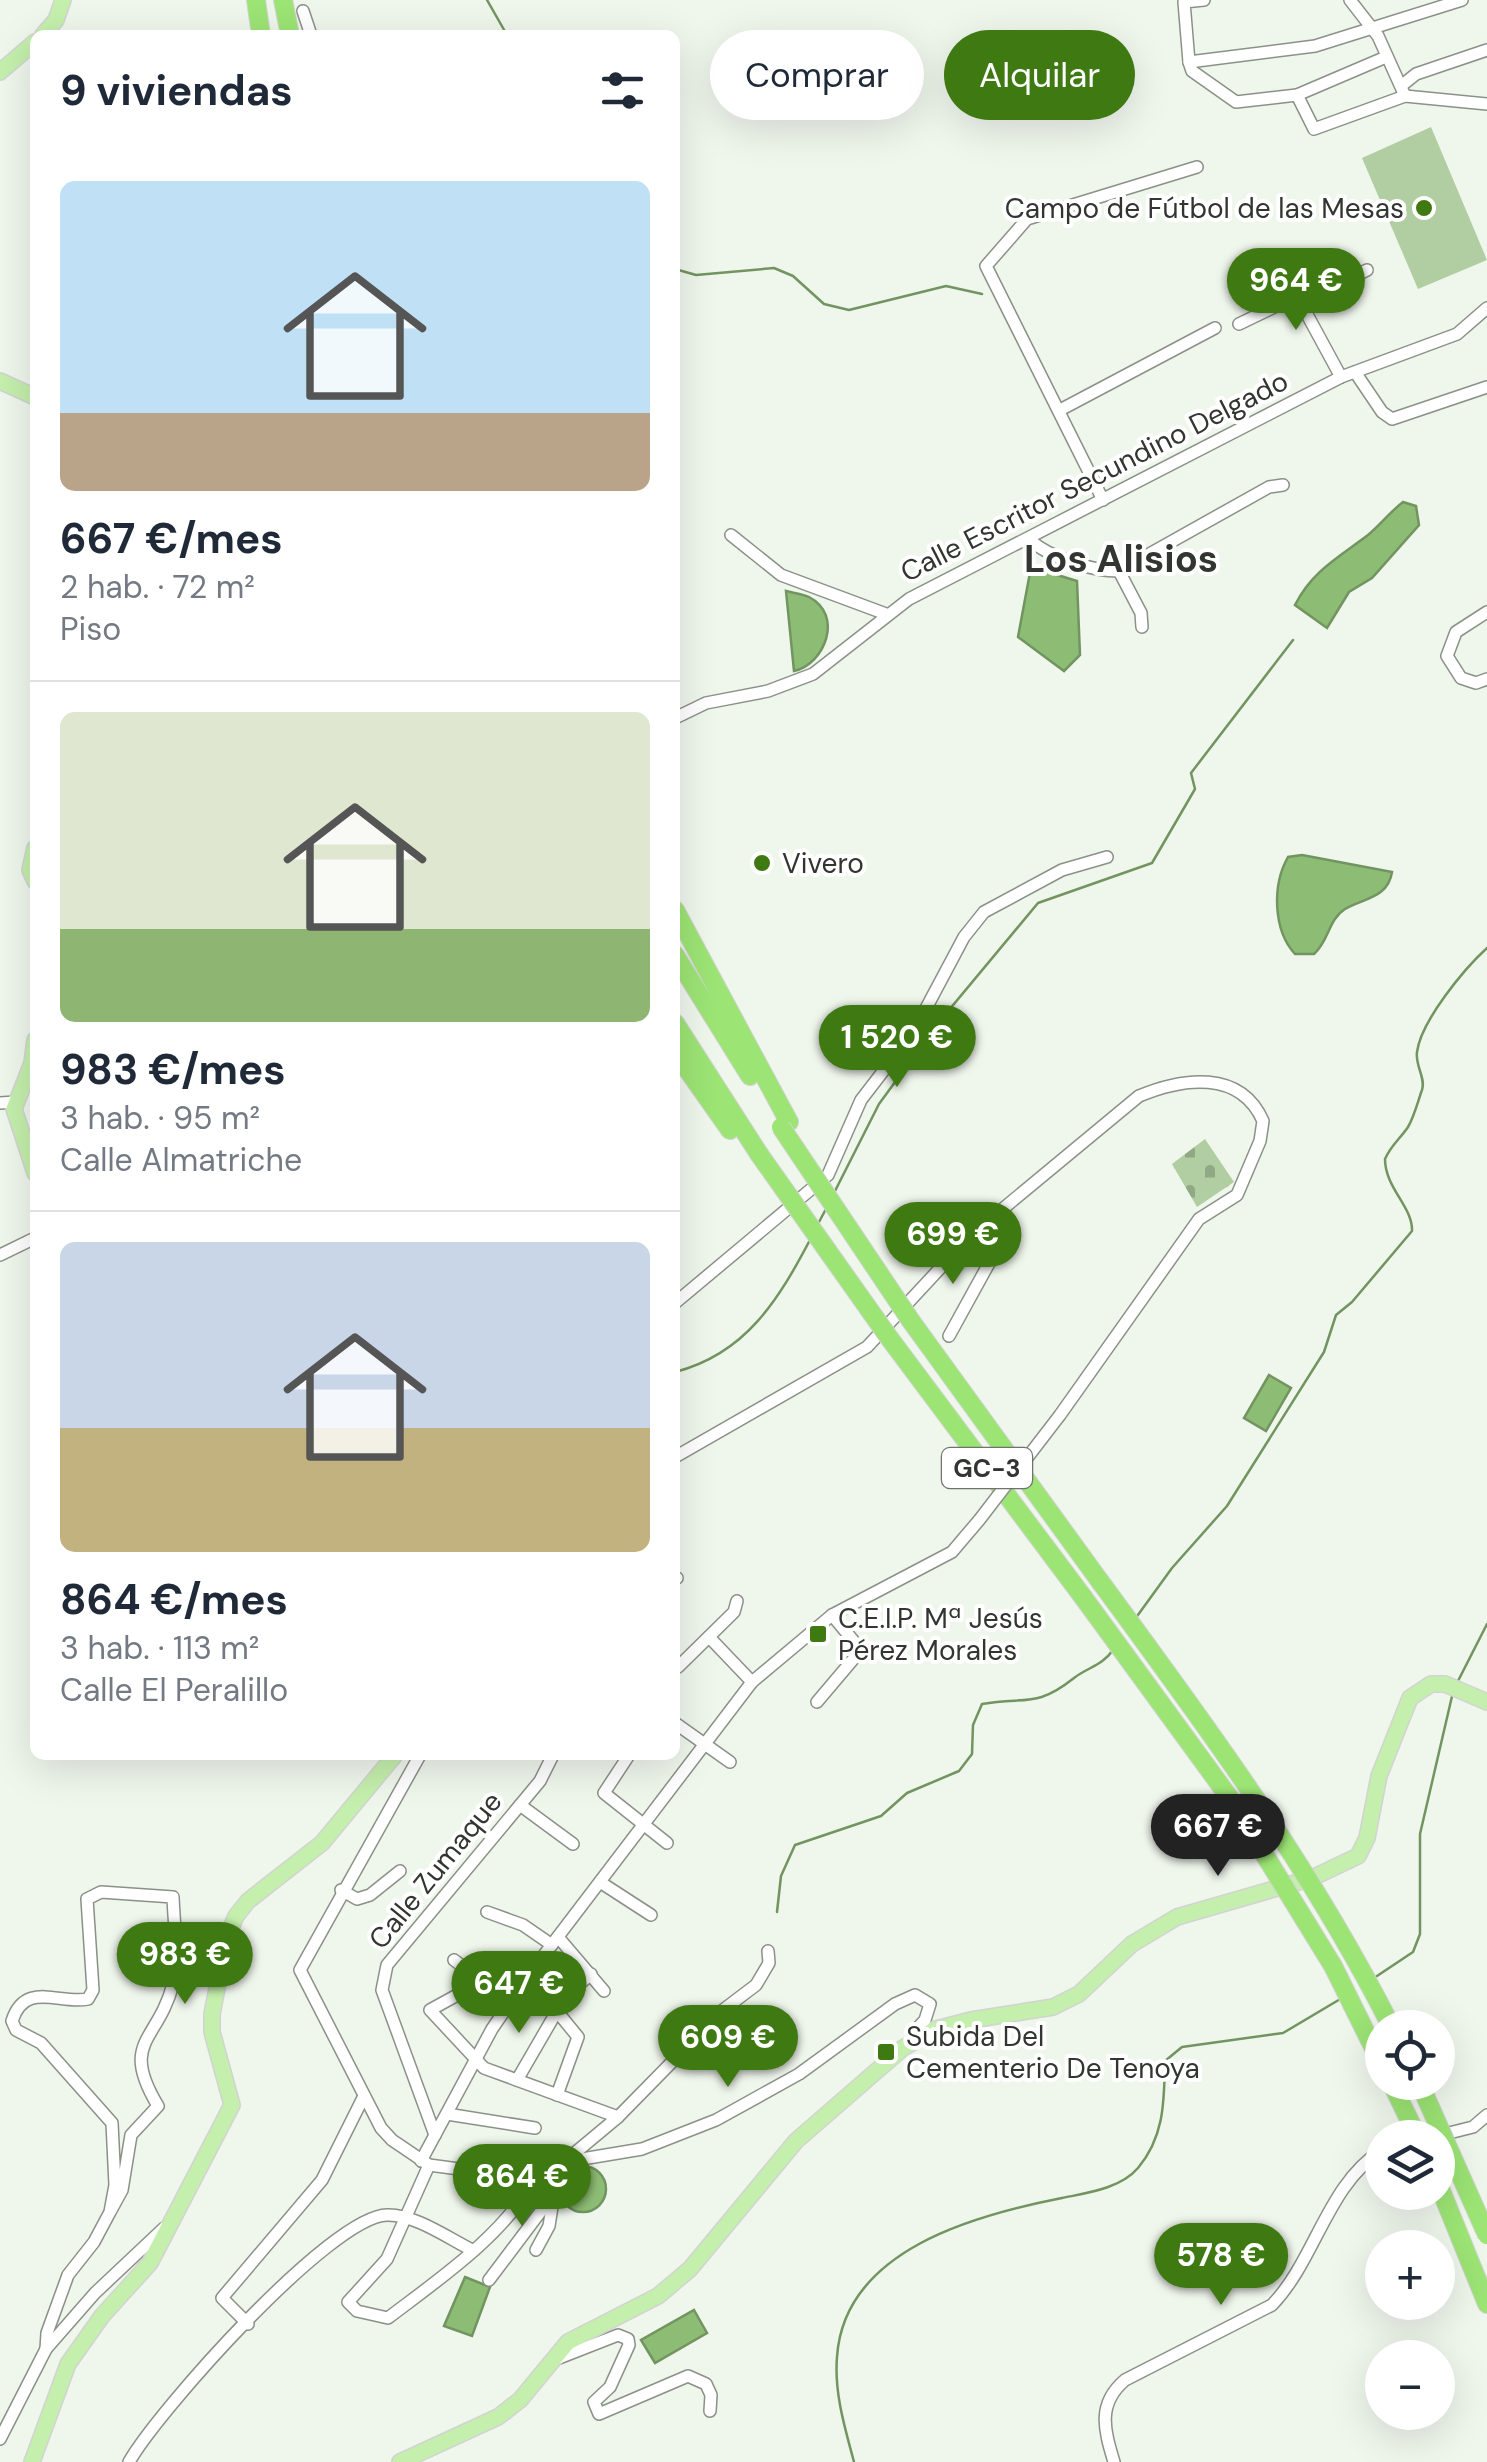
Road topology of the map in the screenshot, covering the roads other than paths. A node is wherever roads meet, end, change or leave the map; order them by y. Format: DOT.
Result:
graph roads {
  1 [pos="62,0"];
  2 [pos="256,0"];
  3 [pos="283,0"];
  4 [pos="1204,0"];
  5 [pos="1351,0"];
  6 [pos="1462,0"];
  7 [pos="303,11"];
  8 [pos="1373,29"];
  9 [pos="47,30"];
  10 [pos="261,30"];
  11 [pos="289,30"];
  12 [pos="309,30"];
  13 [pos="30,46"];
  14 [pos="1487,50"];
  15 [pos="1386,57"];
  16 [pos="1190,62"];
  17 [pos="0,72"];
  18 [pos="1403,91"];
  19 [pos="1298,95"];
  20 [pos="1487,104"];
  21 [pos="1197,167"];
  22 [pos="1367,270"];
  23 [pos="1303,302"];
  24 [pos="1487,308"];
  25 [pos="1240,324"];
  26 [pos="1215,328"];
  27 [pos="1354,372"];
  28 [pos="1342,377"];
  29 [pos="0,382"];
  30 [pos="1487,387"];
  31 [pos="30,388"];
  32 [pos="30,395"];
  33 [pos="1060,410"];
  34 [pos="1283,485"];
  35 [pos="1104,500"];
  36 [pos="731,535"];
  37 [pos="1030,540"];
  38 [pos="1119,571"];
  39 [pos="1487,612"];
  40 [pos="886,614"];
  41 [pos="1142,626"];
  42 [pos="1487,680"];
  43 [pos="680,716"];
  44 [pos="1107,857"];
  45 [pos="680,920"];
  46 [pos="680,964"];
  47 [pos="680,1031"];
  48 [pos="680,1059"];
  49 [pos="30,1069"];
  50 [pos="21,1096"];
  51 [pos="27,1122"];
  52 [pos="785,1125"];
  53 [pos="756,1158"];
  54 [pos="982,1228"];
  55 [pos="30,1240"];
  56 [pos="0,1255"];
  57 [pos="680,1299"];
  58 [pos="949,1336"];
  59 [pos="680,1455"];
  60 [pos="738,1601"];
  61 [pos="832,1616"];
  62 [pos="709,1637"];
  63 [pos="680,1665"];
  64 [pos="752,1682"];
  65 [pos="817,1702"];
  66 [pos="1487,1702"];
  67 [pos="680,1727"];
  68 [pos="705,1744"];
  69 [pos="391,1760"];
  70 [pos="417,1760"];
  71 [pos="550,1760"];
  72 [pos="626,1760"];
  73 [pos="730,1762"];
  74 [pos="520,1805"];
  75 [pos="644,1824"];
  76 [pos="573,1844"];
  77 [pos="666,1844"];
  78 [pos="400,1871"];
  79 [pos="600,1882"];
  80 [pos="341,1890"];
  81 [pos="487,1912"];
  82 [pos="652,1915"];
  83 [pos="555,1941"];
  84 [pos="768,1952"];
  85 [pos="454,1960"];
  86 [pos="591,1974"];
  87 [pos="475,1975"];
  88 [pos="528,1976"];
  89 [pos="604,1990"];
  90 [pos="510,2002"];
  91 [pos="555,2009"];
  92 [pos="1383,2010"];
  93 [pos="1365,2031"];
  94 [pos="913,2042"];
  95 [pos="474,2062"];
  96 [pos="517,2080"];
  97 [pos="557,2095"];
  98 [pos="364,2096"];
  99 [pos="1428,2100"];
  100 [pos="448,2114"];
  101 [pos="1487,2115"];
  102 [pos="618,2117"];
  103 [pos="535,2128"];
  104 [pos="1455,2132"];
  105 [pos="435,2135"];
  106 [pos="1365,2161"];
  107 [pos="425,2163"];
  108 [pos="545,2180"];
  109 [pos="1449,2210"];
  110 [pos="110,2212"];
  111 [pos="175,2218"];
  112 [pos="404,2218"];
  113 [pos="1487,2235"];
  114 [pos="472,2250"];
  115 [pos="536,2250"];
  116 [pos="489,2280"];
  117 [pos="1486,2299"];
  118 [pos="248,2324"];
  119 [pos="46,2349"];
  120 [pos="550,2362"];
  121 [pos="710,2411"];
  122 [pos="0,2439"];
  123 [pos="32,2462"];
  124 [pos="129,2462"];
  125 [pos="400,2462"];
  126 [pos="1114,2462"];
  1 -- 9 [label="main road"];
  2 -- 10 [label="highway"];
  3 -- 11 [label="highway"];
  4 -- 16 [label="street"];
  5 -- 8 [label="street"];
  6 -- 8 [label="street"];
  7 -- 12 [label="street"];
  8 -- 15 [label="street"];
  8 -- 16 [label="street"];
  13 -- 17 [label="main road"];
  14 -- 18 [label="street"];
  15 -- 18 [label="street"];
  15 -- 19 [label="street"];
  16 -- 19 [label="street"];
  18 -- 19 [label="street"];
  18 -- 20 [label="street"];
  21 -- 33 [label="street"];
  22 -- 23 [label="street"];
  23 -- 25 [label="street"];
  23 -- 28 [label="street"];
  24 -- 27 [label="street, Calle Escritor Secundino Delgado"];
  26 -- 33 [label="street"];
  27 -- 28 [label="street, Calle Escritor Secundino Delgado"];
  27 -- 30 [label="street"];
  28 -- 35 [label="street, Calle Escritor Secundino Delgado"];
  29 -- 31 [label="main road"];
  29 -- 32 [label="main road"];
  33 -- 35 [label="street"];
  34 -- 38 [label="street"];
  35 -- 37 [label="street, Calle Escritor Secundino Delgado"];
  36 -- 40 [label="street"];
  37 -- 38 [label="street"];
  37 -- 40 [label="street, Calle Escritor Secundino Delgado"];
  38 -- 41 [label="street"];
  39 -- 42 [label="street"];
  40 -- 43 [label="street, Calle Escritor Secundino Delgado"];
  44 -- 57 [label="street"];
  45 -- 52 [label="highway"];
  46 -- 52 [label="highway, GC-3"];
  47 -- 53 [label="highway, GC-3"];
  48 -- 53 [label="highway"];
  49 -- 50 [label="main road"];
  50 -- 51 [label="main road"];
  52 -- 92 [label="highway, GC-3, bridge"];
  53 -- 93 [label="highway, GC-3, bridge"];
  54 -- 58 [label="street"];
  54 -- 59 [label="street"];
  54 -- 61 [label="street, bridge"];
  55 -- 56 [label="street"];
  60 -- 62 [label="street"];
  61 -- 64 [label="street"];
  61 -- 65 [label="street"];
  62 -- 63 [label="street"];
  62 -- 64 [label="street"];
  64 -- 68 [label="street"];
  66 -- 94 [label="main road"];
  67 -- 68 [label="street"];
  68 -- 73 [label="street"];
  68 -- 75 [label="street"];
  69 -- 111 [label="main road"];
  70 -- 80 [label="street"];
  71 -- 74 [label="street, Calle Zumaque"];
  72 -- 75 [label="street"];
  74 -- 76 [label="street"];
  74 -- 105 [label="street, Calle Zumaque"];
  75 -- 77 [label="street"];
  75 -- 79 [label="street"];
  78 -- 80 [label="street"];
  79 -- 82 [label="street"];
  79 -- 83 [label="street"];
  80 -- 98 [label="street"];
  81 -- 83 [label="street"];
  83 -- 86 [label="street"];
  83 -- 88 [label="street"];
  84 -- 102 [label="street"];
  85 -- 87 [label="street"];
  86 -- 89 [label="street"];
  86 -- 91 [label="street"];
  87 -- 90 [label="street"];
  87 -- 95 [label="street"];
  88 -- 90 [label="street"];
  88 -- 91 [label="street"];
  90 -- 95 [label="street"];
  91 -- 96 [label="street"];
  91 -- 97 [label="street"];
  94 -- 108 [label="street"];
  94 -- 120 [label="main road"];
  95 -- 96 [label="street"];
  95 -- 100 [label="street"];
  96 -- 97 [label="street"];
  97 -- 102 [label="street"];
  98 -- 107 [label="street"];
  98 -- 118 [label="street"];
  99 -- 113 [label="highway, bridge"];
  100 -- 103 [label="street"];
  100 -- 105 [label="street"];
  101 -- 104 [label="street"];
  102 -- 108 [label="street"];
  105 -- 107 [label="street"];
  106 -- 126 [label="street"];
  107 -- 108 [label="street"];
  107 -- 112 [label="street"];
  108 -- 114 [label="street"];
  108 -- 115 [label="street"];
  108 -- 116 [label="street"];
  109 -- 117 [label="highway"];
  110 -- 110 [label="street"];
  110 -- 119 [label="street"];
  111 -- 119 [label="street"];
  111 -- 123 [label="main road"];
  112 -- 114 [label="street"];
  112 -- 114 [label="street"];
  112 -- 118 [label="street"];
  118 -- 124 [label="street"];
  119 -- 122 [label="street"];
  120 -- 121 [label="street"];
  120 -- 125 [label="main road"];
}
